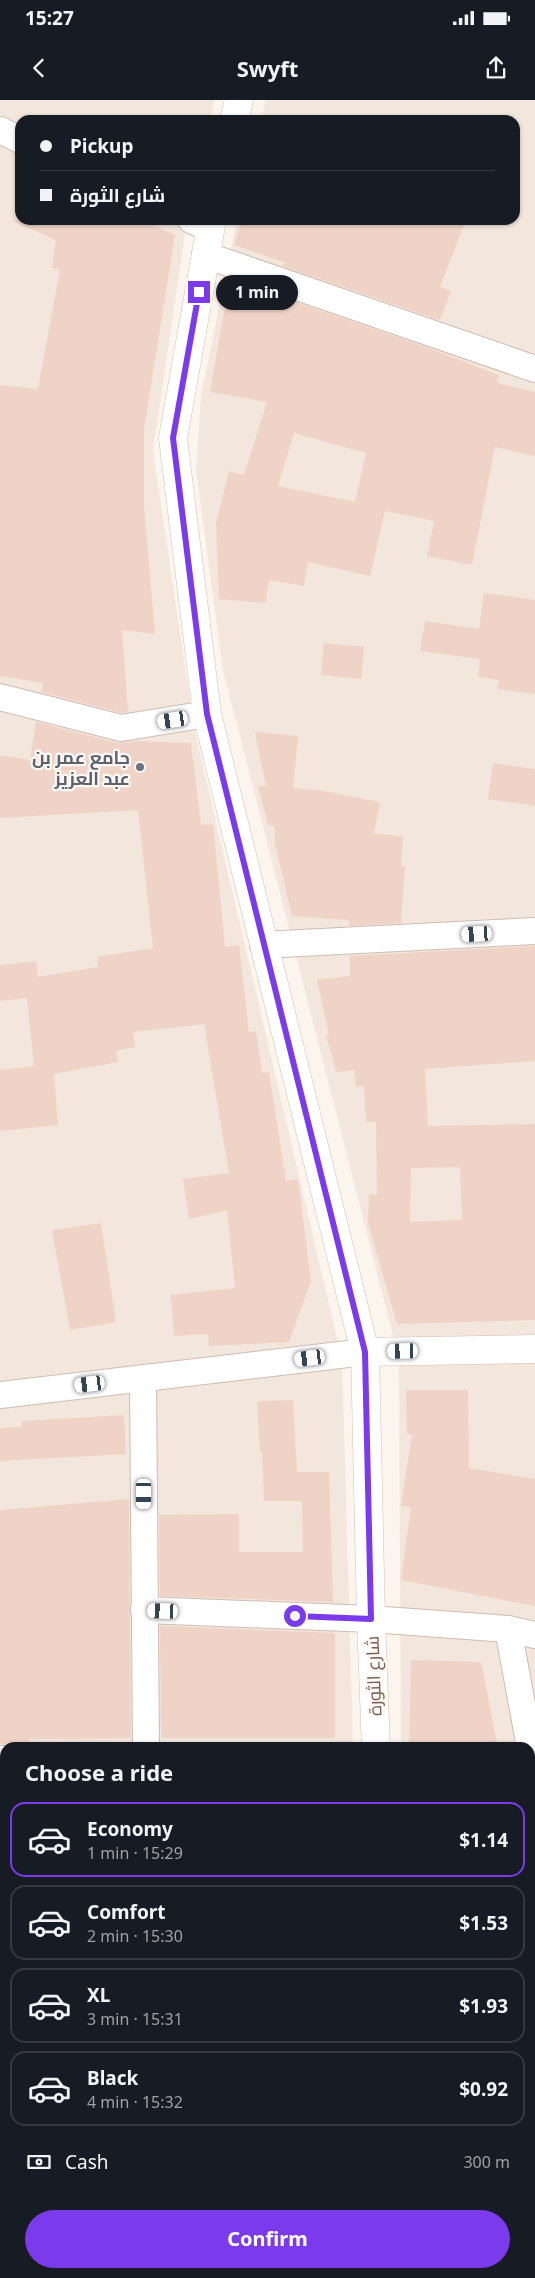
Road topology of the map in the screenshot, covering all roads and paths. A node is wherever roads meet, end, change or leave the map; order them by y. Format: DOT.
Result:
graph roads {
  1 [pos="239,100"];
  2 [pos="235,115"];
  3 [pos="0,130"];
  4 [pos="15,138"];
  5 [pos="204,225"];
  6 [pos="205,255"];
  7 [pos="535,369"];
  8 [pos="0,697"];
  9 [pos="207,714"];
  10 [pos="535,931"];
  11 [pos="263,945"];
  12 [pos="535,1349"];
  13 [pos="365,1352"];
  14 [pos="143,1378"];
  15 [pos="0,1395"];
  16 [pos="144,1610"];
  17 [pos="371,1619"];
  18 [pos="508,1629"];
  19 [pos="535,1635"];
  20 [pos="146,1742"];
  21 [pos="376,1742"];
  22 [pos="529,1742"];
  1 -- 2 [label="main road"];
  3 -- 4 [label="street"];
  5 -- 6 [label="main road, شارع الثورة"];
  6 -- 7 [label="street"];
  6 -- 9 [label="main road, شارع الثورة"];
  8 -- 9 [label="street"];
  9 -- 11 [label="main road, شارع الثورة"];
  10 -- 11 [label="street"];
  11 -- 13 [label="main road, شارع الثورة"];
  12 -- 13 [label="main road"];
  13 -- 14 [label="street"];
  13 -- 17 [label="main road, شارع الثورة"];
  14 -- 15 [label="street"];
  14 -- 16 [label="street"];
  16 -- 17 [label="street"];
  16 -- 20 [label="street"];
  17 -- 18 [label="street"];
  17 -- 21 [label="main road, شارع الثورة"];
  18 -- 19 [label="street"];
  18 -- 22 [label="street"];
}
